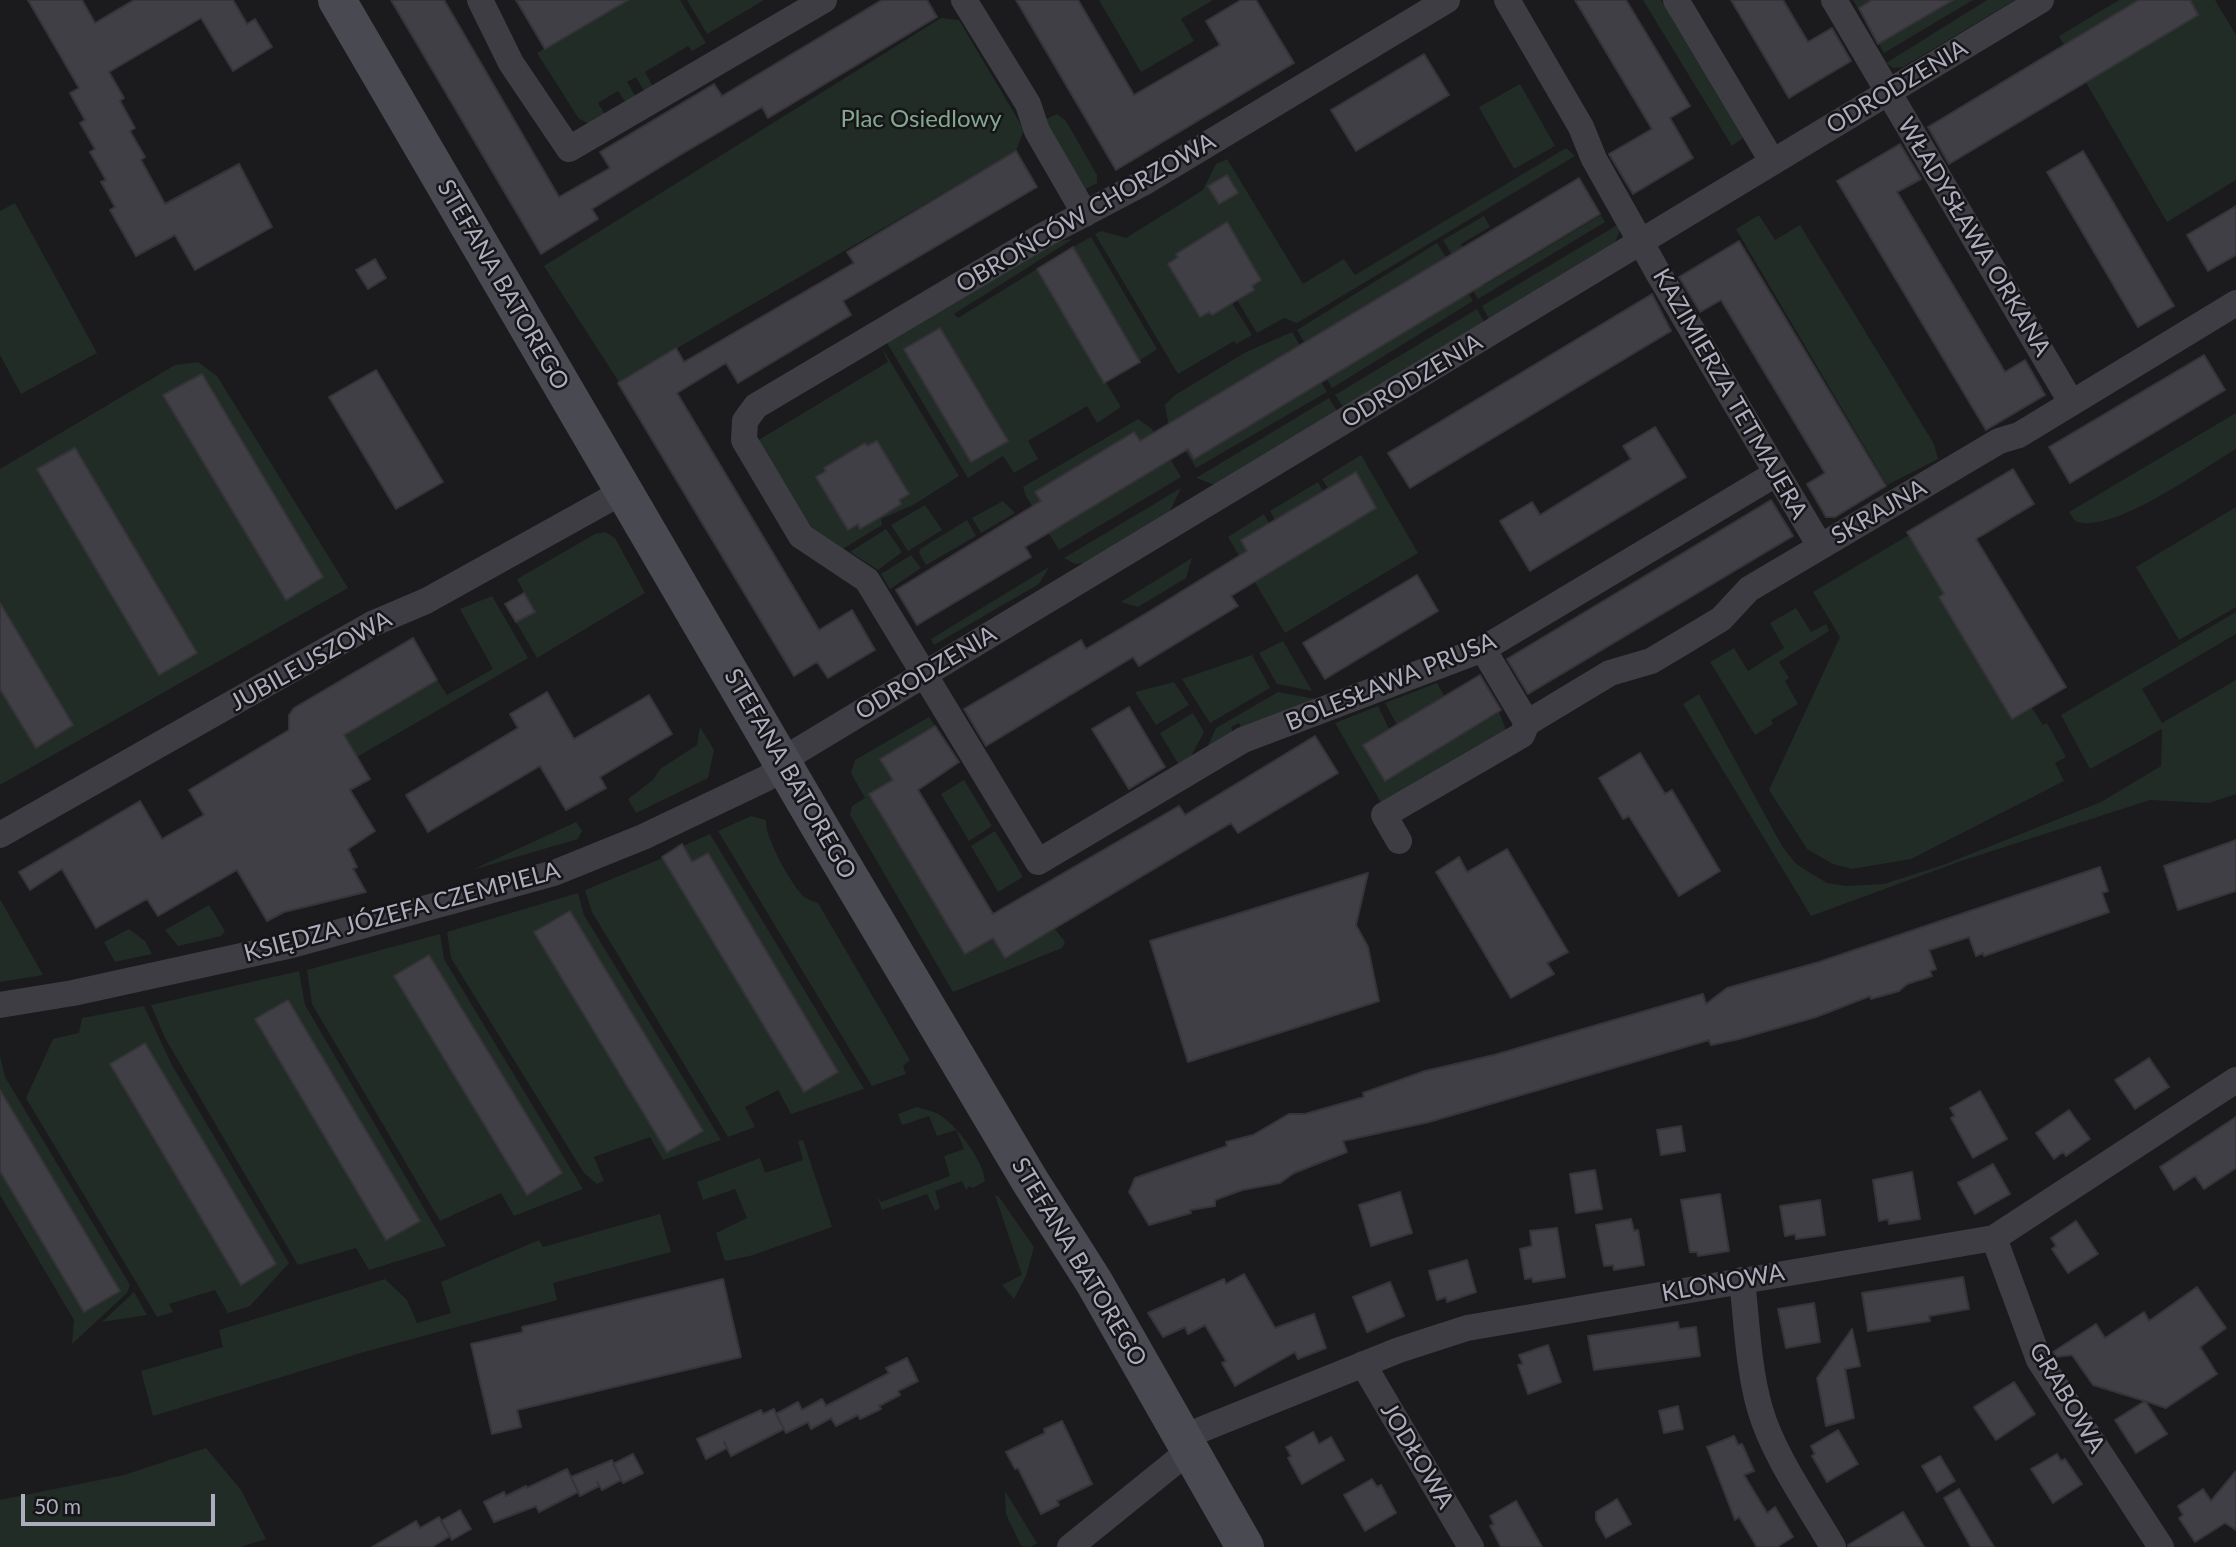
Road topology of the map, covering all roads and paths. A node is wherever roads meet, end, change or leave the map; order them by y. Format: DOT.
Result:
graph roads {
  1 [pos="337,0"];
  2 [pos="480,0"];
  3 [pos="824,0"];
  4 [pos="964,0"];
  5 [pos="1447,0"];
  6 [pos="1507,0"];
  7 [pos="1676,0"];
  8 [pos="1835,0"];
  9 [pos="2041,0"];
  10 [pos="1889,92"];
  11 [pos="1772,161"];
  12 [pos="1085,214"];
  13 [pos="1642,241"];
  14 [pos="2236,303"];
  15 [pos="2071,402"];
  16 [pos="1777,473"];
  17 [pos="624,491"];
  18 [pos="1820,546"];
  19 [pos="1483,649"];
  20 [pos="924,674"];
  21 [pos="1527,723"];
  22 [pos="783,762"];
  23 [pos="0,835"];
  24 [pos="1399,841"];
  25 [pos="0,1005"];
  26 [pos="2236,1080"];
  27 [pos="1994,1238"];
  28 [pos="1742,1280"];
  29 [pos="1363,1364"];
  30 [pos="1187,1444"];
  31 [pos="1070,1547"];
  32 [pos="1245,1547"];
  33 [pos="1471,1547"];
  34 [pos="1833,1547"];
  35 [pos="2161,1547"];
  1 -- 17 [label="street, STEFANA BATOREGO"];
  2 -- 3 [label="street"];
  4 -- 12 [label="street"];
  5 -- 12 [label="street, OBROŃCÓW CHORZOWA"];
  6 -- 13 [label="street, KAZIMIERZA TETMAJERA"];
  7 -- 11 [label="street"];
  8 -- 10 [label="street, WŁADYSŁAWA ORKANA"];
  9 -- 10 [label="street, ODRODZENIA"];
  10 -- 11 [label="street, ODRODZENIA"];
  10 -- 15 [label="street, WŁADYSŁAWA ORKANA"];
  11 -- 13 [label="street, ODRODZENIA"];
  12 -- 20 [label="street, OBROŃCÓW CHORZOWA"];
  13 -- 16 [label="street, KAZIMIERZA TETMAJERA"];
  13 -- 20 [label="street, ODRODZENIA"];
  14 -- 15 [label="street, SKRAJNA"];
  15 -- 18 [label="street, SKRAJNA"];
  16 -- 18 [label="street, KAZIMIERZA TETMAJERA"];
  16 -- 19 [label="street, BOLESŁAWA PRUSA"];
  17 -- 22 [label="street, STEFANA BATOREGO"];
  17 -- 23 [label="street, JUBILEUSZOWA"];
  18 -- 21 [label="street, SKRAJNA"];
  19 -- 20 [label="street, BOLESŁAWA PRUSA"];
  19 -- 21 [label="street"];
  20 -- 22 [label="street, ODRODZENIA"];
  21 -- 24 [label="street, SKRAJNA"];
  22 -- 25 [label="street, KSIĘDZA JÓZEFA CZEMPIELA"];
  22 -- 30 [label="street, STEFANA BATOREGO"];
  26 -- 27 [label="street, KLONOWA"];
  27 -- 28 [label="street, KLONOWA"];
  27 -- 35 [label="street, GRABOWA"];
  28 -- 29 [label="street, KLONOWA"];
  28 -- 34 [label="street"];
  29 -- 30 [label="street, KLONOWA"];
  29 -- 33 [label="street, JODŁOWA"];
  30 -- 31 [label="street, KLONOWA"];
  30 -- 32 [label="street, STEFANA BATOREGO"];
}
